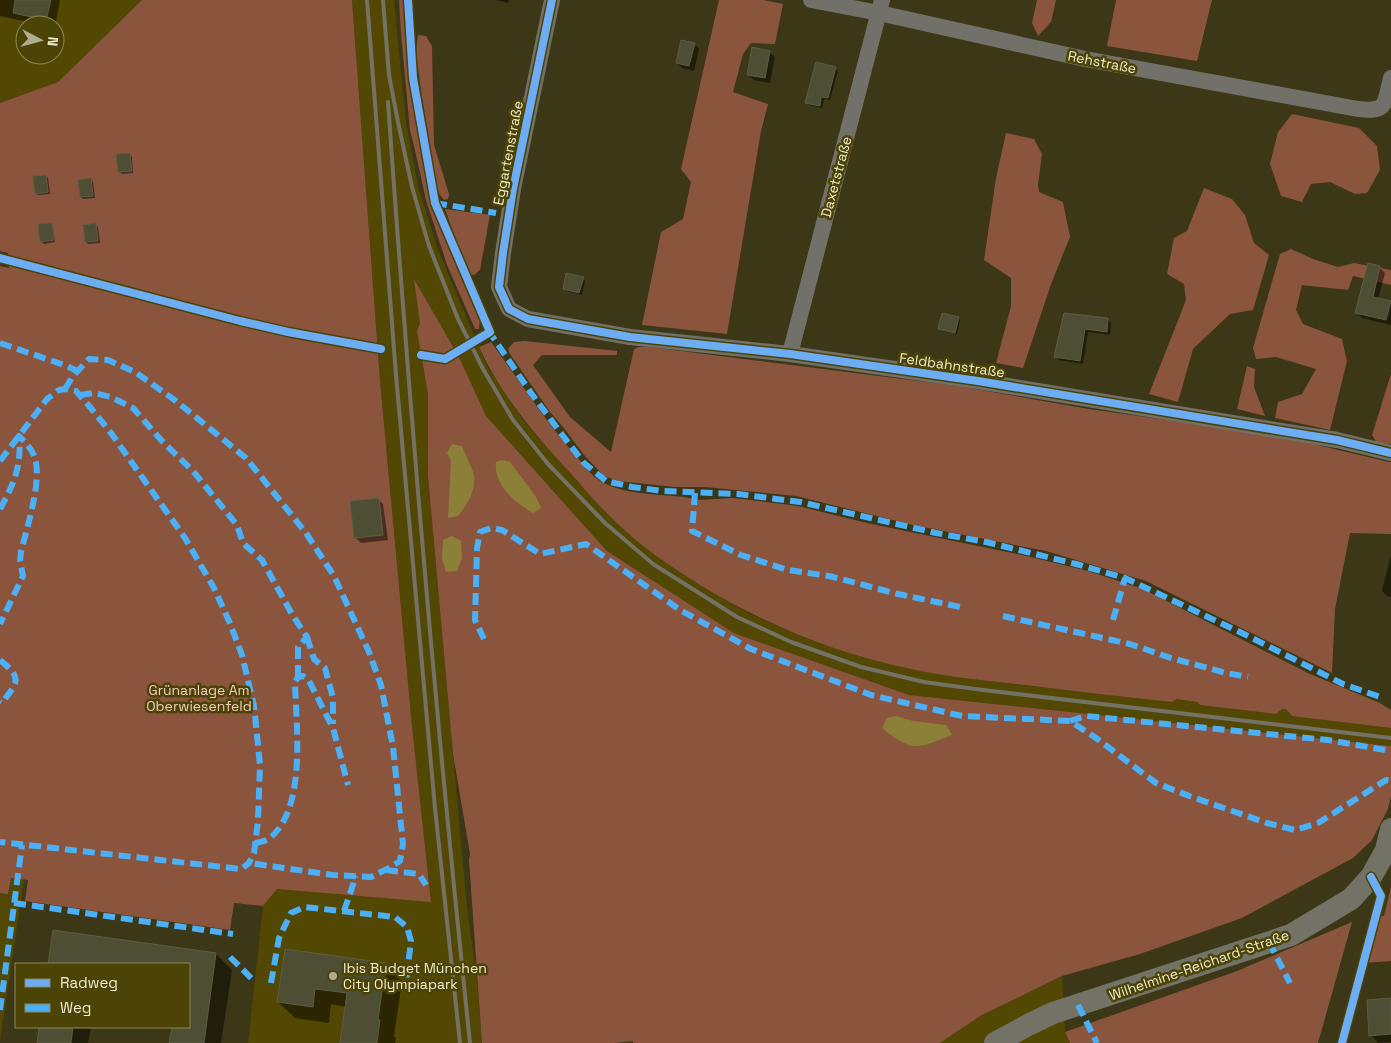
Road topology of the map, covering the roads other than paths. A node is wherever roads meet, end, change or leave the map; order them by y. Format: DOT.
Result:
graph roads {
  1 [pos="552,0"];
  2 [pos="811,0"];
  3 [pos="880,6"];
  4 [pos="1391,78"];
  5 [pos="509,309"];
  6 [pos="790,354"];
  7 [pos="1391,453"];
  8 [pos="1391,829"];
  9 [pos="995,1043"];
  1 -- 5 [label="street, Eggartenstraße"];
  2 -- 3 [label="street, Rehstraße"];
  3 -- 4 [label="street, Rehstraße"];
  3 -- 6 [label="street, Daxetstraße"];
  5 -- 6 [label="street, Feldbahnstraße"];
  6 -- 7 [label="street, Feldbahnstraße"];
  8 -- 9 [label="street, Wilhelmine-Reichard-Straße"];
}
